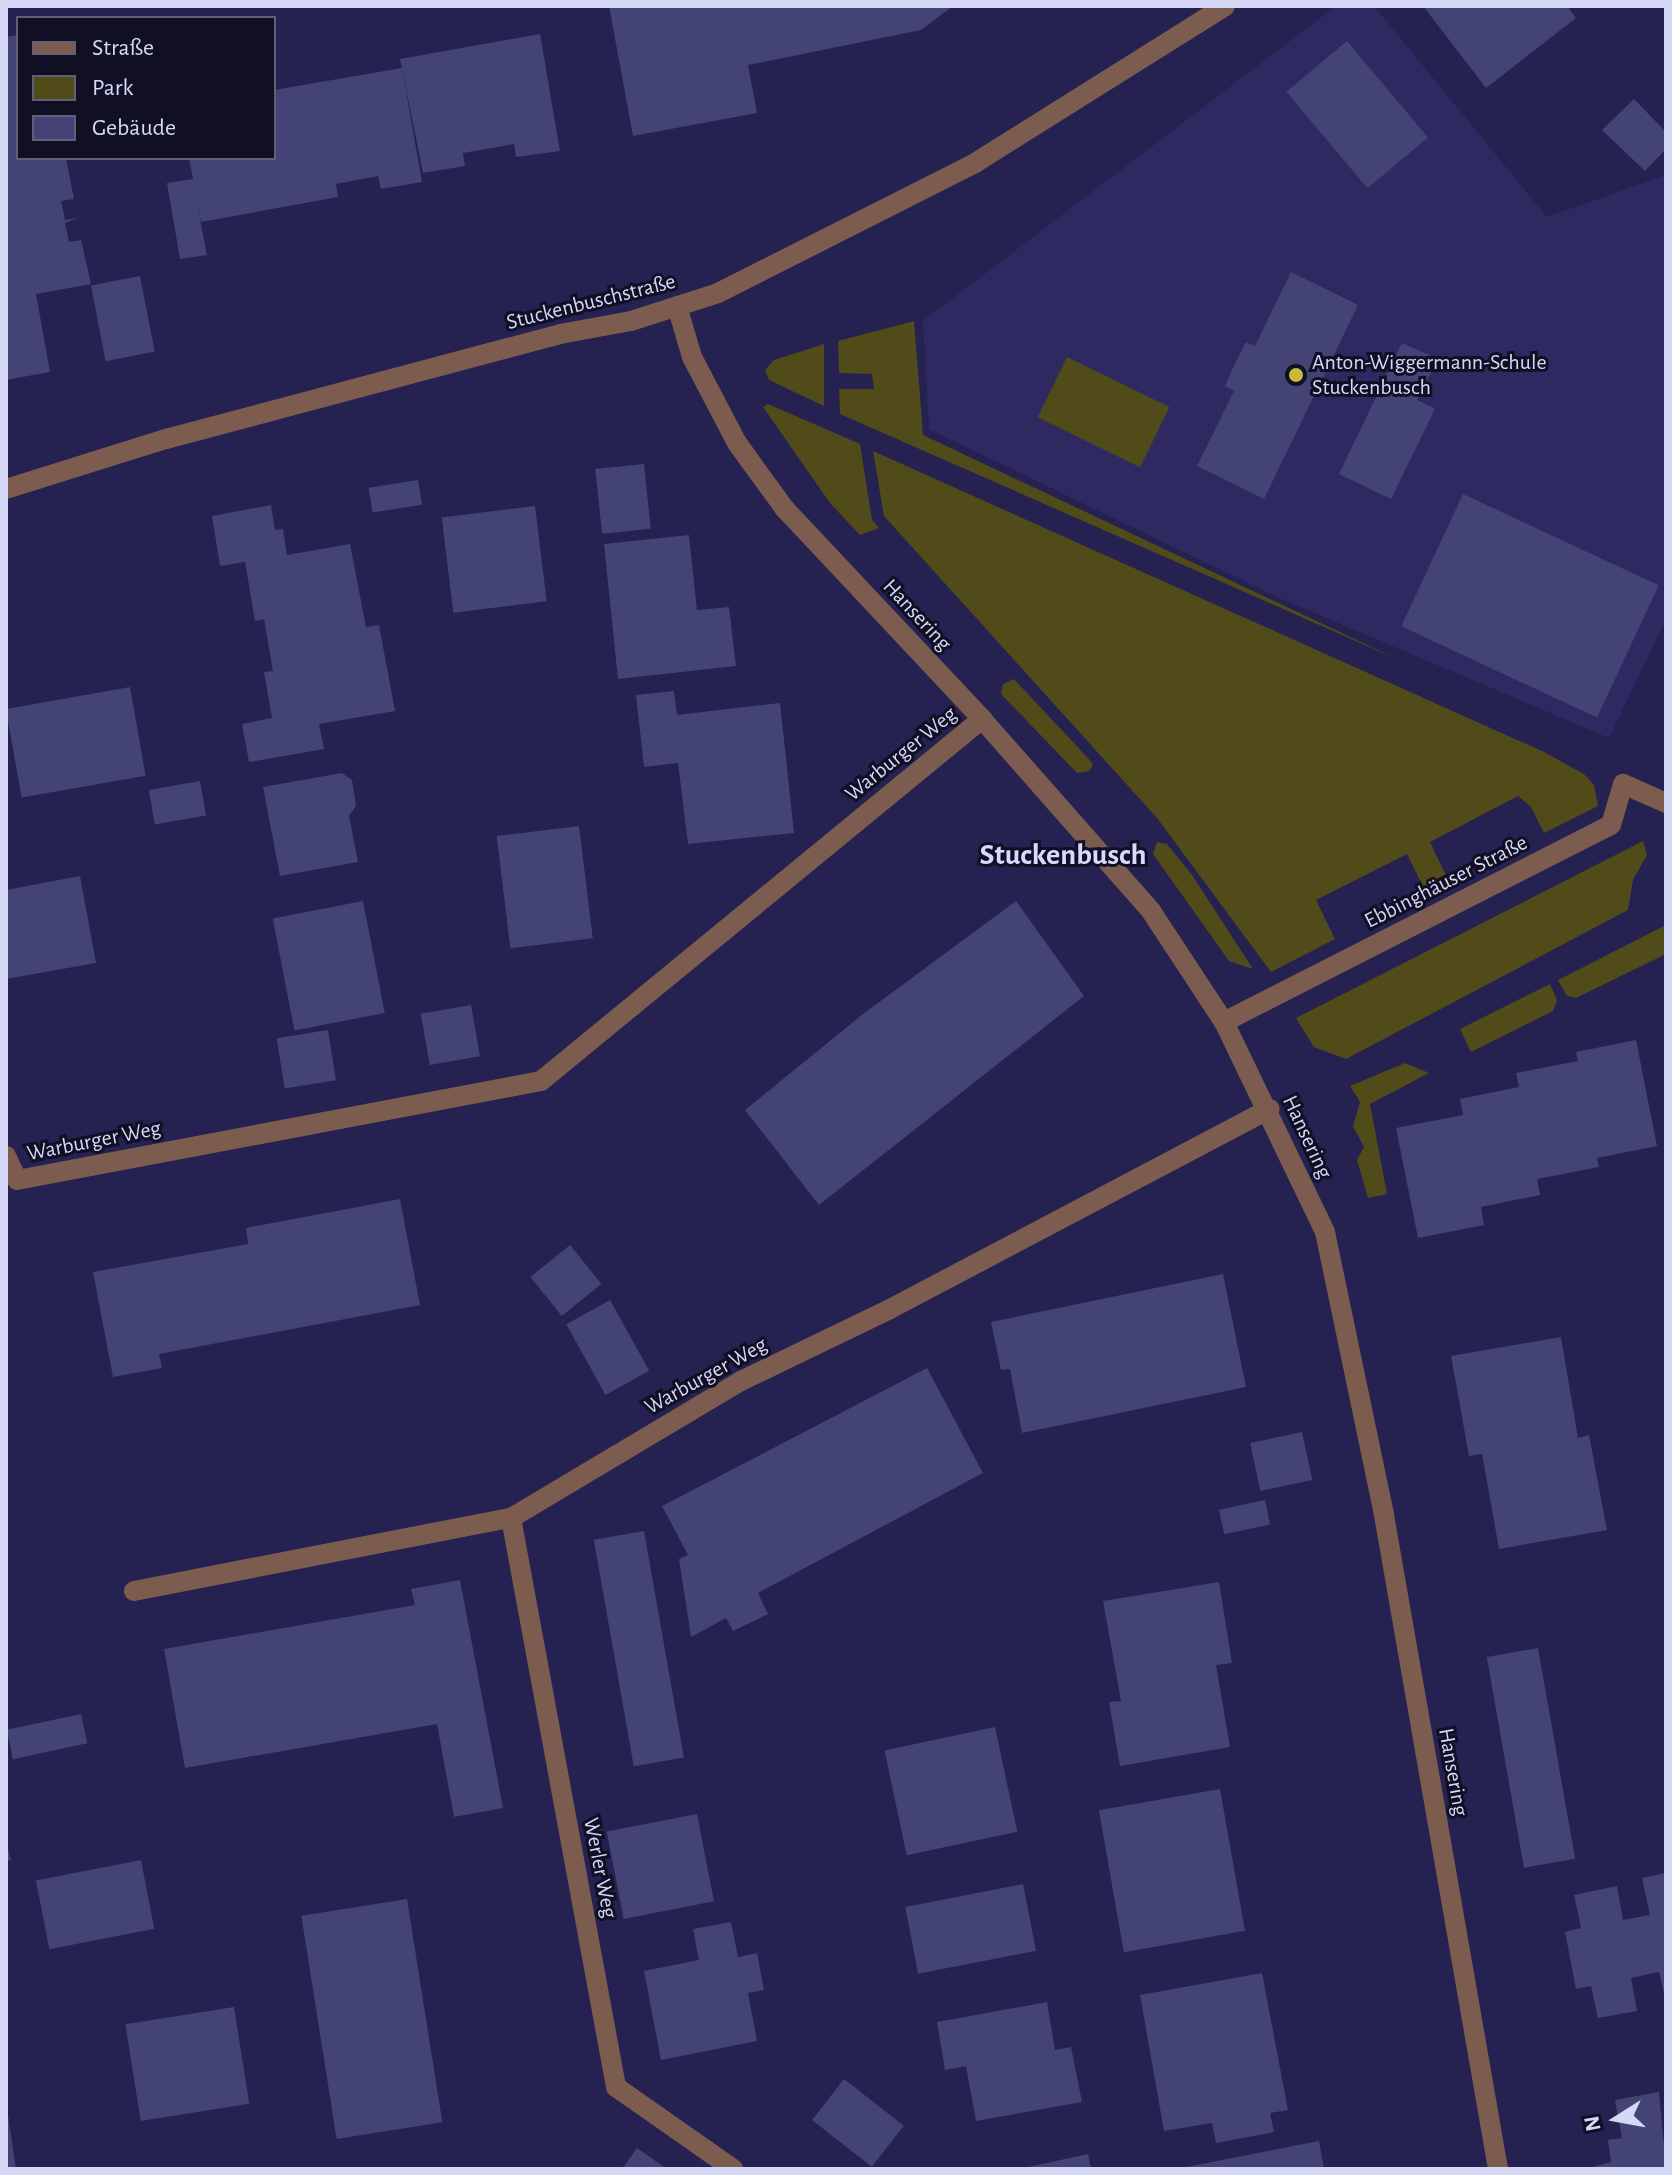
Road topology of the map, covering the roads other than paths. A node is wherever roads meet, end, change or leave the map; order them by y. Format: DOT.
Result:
graph roads {
  1 [pos="1225,6"];
  2 [pos="677,306"];
  3 [pos="6,489"];
  4 [pos="982,719"];
  5 [pos="1666,803"];
  6 [pos="1224,1022"];
  7 [pos="1269,1109"];
  8 [pos="6,1156"];
  9 [pos="511,1518"];
  10 [pos="134,1591"];
  11 [pos="733,2169"];
  12 [pos="1498,2169"];
  1 -- 2 [label="street, Stuckenbuschstraße"];
  2 -- 3 [label="street, Stuckenbuschstraße"];
  2 -- 4 [label="street, Hansering"];
  4 -- 6 [label="street, Hansering"];
  4 -- 8 [label="street, Warburger Weg"];
  5 -- 6 [label="street, Ebbinghäuser Straße"];
  6 -- 7 [label="street, Hansering"];
  7 -- 9 [label="street, Warburger Weg"];
  7 -- 12 [label="street, Hansering"];
  9 -- 10 [label="street, Warburger Weg"];
  9 -- 11 [label="street, Werler Weg"];
}
